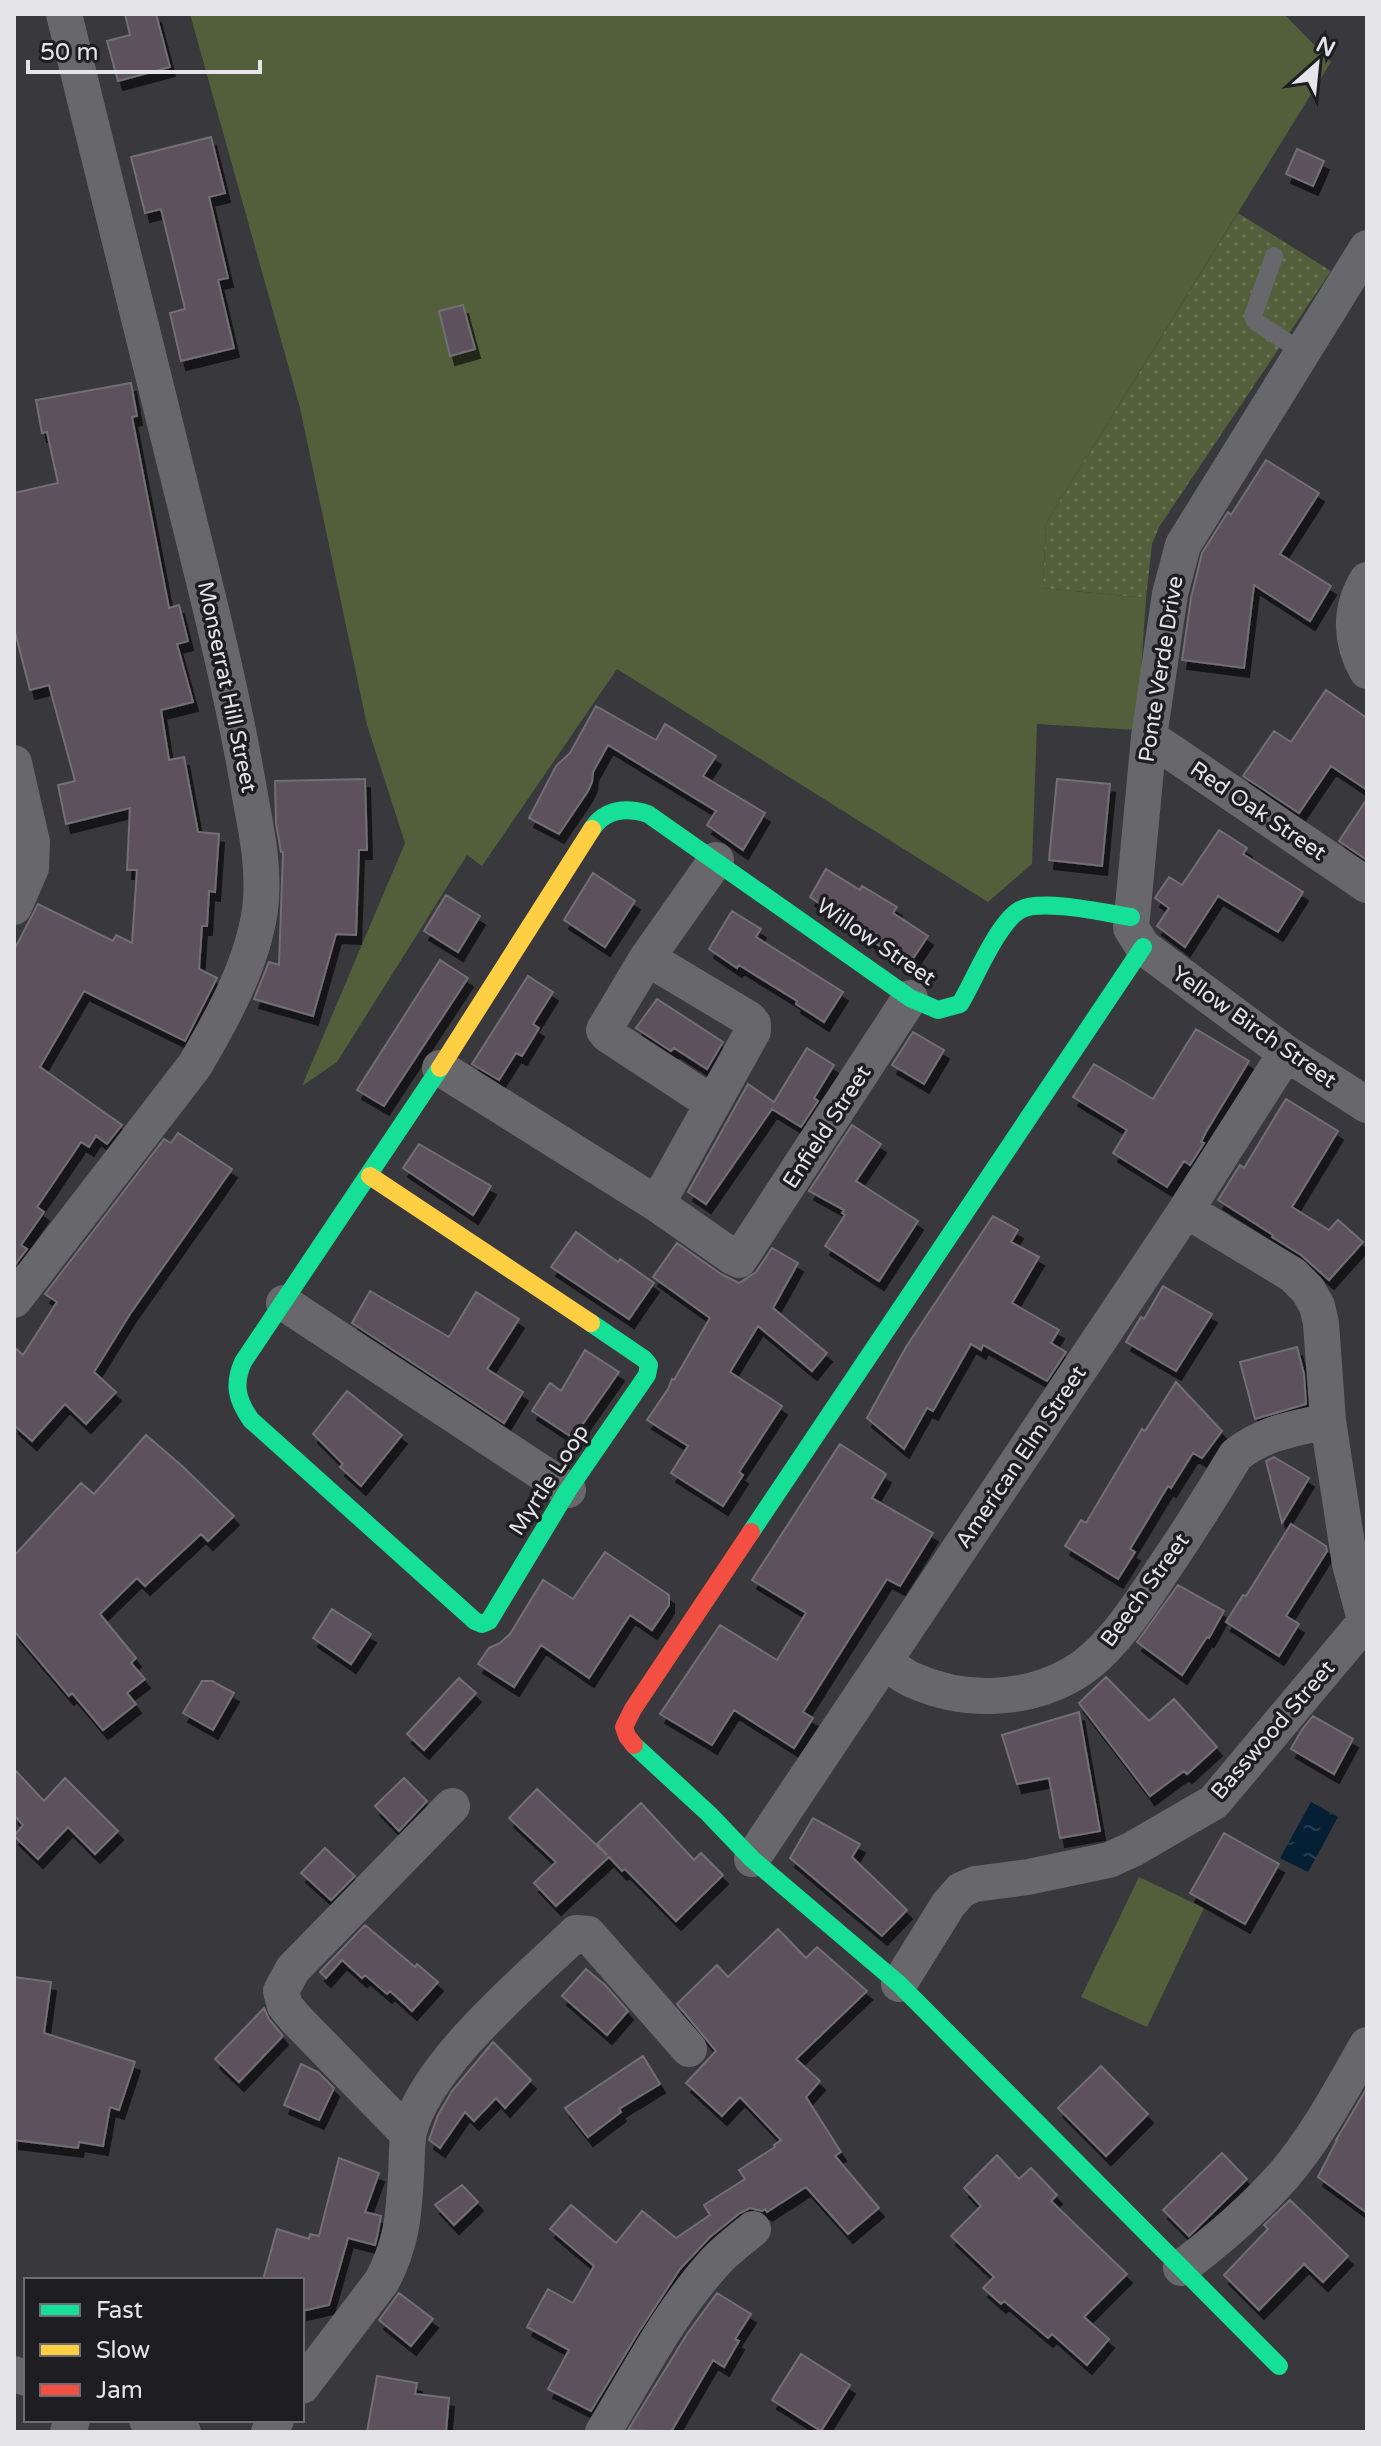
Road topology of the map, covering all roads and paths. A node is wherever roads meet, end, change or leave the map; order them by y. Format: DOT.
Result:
graph roads {
  1 [pos="64,14"];
  2 [pos="1367,248"];
  3 [pos="1274,256"];
  4 [pos="1302,352"];
  5 [pos="1367,580"];
  6 [pos="1367,671"];
  7 [pos="1149,737"];
  8 [pos="14,763"];
  9 [pos="716,860"];
  10 [pos="1367,885"];
  11 [pos="14,907"];
  12 [pos="1137,932"];
  13 [pos="647,958"];
  14 [pos="910,998"];
  15 [pos="1286,1053"];
  16 [pos="440,1068"];
  17 [pos="712,1103"];
  18 [pos="1367,1105"];
  19 [pos="370,1176"];
  20 [pos="657,1204"];
  21 [pos="1186,1210"];
  22 [pos="14,1300"];
  23 [pos="284,1303"];
  24 [pos="1328,1421"];
  25 [pos="568,1490"];
  26 [pos="1366,1624"];
  27 [pos="884,1662"];
  28 [pos="452,1806"];
  29 [pos="752,1859"];
  30 [pos="899,1984"];
  31 [pos="1367,2045"];
  32 [pos="689,2049"];
  33 [pos="408,2134"];
  34 [pos="753,2229"];
  35 [pos="1181,2268"];
  36 [pos="1279,2366"];
  37 [pos="304,2383"];
  38 [pos="153,2422"];
  39 [pos="183,2432"];
  40 [pos="603,2432"];
  1 -- 22 [label="street, Monserrat Hill Street"];
  2 -- 4 [label="street, Ponte Verde Drive"];
  3 -- 4 [label="lane"];
  4 -- 7 [label="street, Ponte Verde Drive"];
  5 -- 6 [label="street"];
  7 -- 10 [label="street, Red Oak Street"];
  7 -- 12 [label="street, Ponte Verde Drive"];
  8 -- 11 [label="street"];
  9 -- 13 [label="street"];
  9 -- 14 [label="street, Willow Street"];
  9 -- 16 [label="street, Willow Street"];
  12 -- 14 [label="street, Willow Street"];
  12 -- 15 [label="street, Yellow Birch Street"];
  12 -- 29 [label="street"];
  13 -- 17 [label="street"];
  13 -- 17 [label="street"];
  14 -- 20 [label="street, Enfield Street"];
  15 -- 18 [label="street, Yellow Birch Street"];
  15 -- 21 [label="street, American Elm Street"];
  16 -- 19 [label="street"];
  16 -- 20 [label="street"];
  17 -- 20 [label="street"];
  19 -- 23 [label="street"];
  19 -- 25 [label="street, Myrtle Loop"];
  21 -- 24 [label="street"];
  21 -- 27 [label="street, American Elm Street"];
  23 -- 25 [label="street"];
  23 -- 25 [label="street, Myrtle Loop"];
  24 -- 26 [label="street"];
  24 -- 27 [label="street, Beech Street"];
  26 -- 30 [label="street, Basswood Street"];
  27 -- 29 [label="street, American Elm Street"];
  28 -- 33 [label="street"];
  29 -- 30 [label="street"];
  30 -- 35 [label="street"];
  31 -- 35 [label="street"];
  32 -- 33 [label="street"];
  33 -- 37 [label="street"];
  34 -- 40 [label="street"];
  35 -- 36 [label="street"];
  38 -- 39 [label="street"];
}
